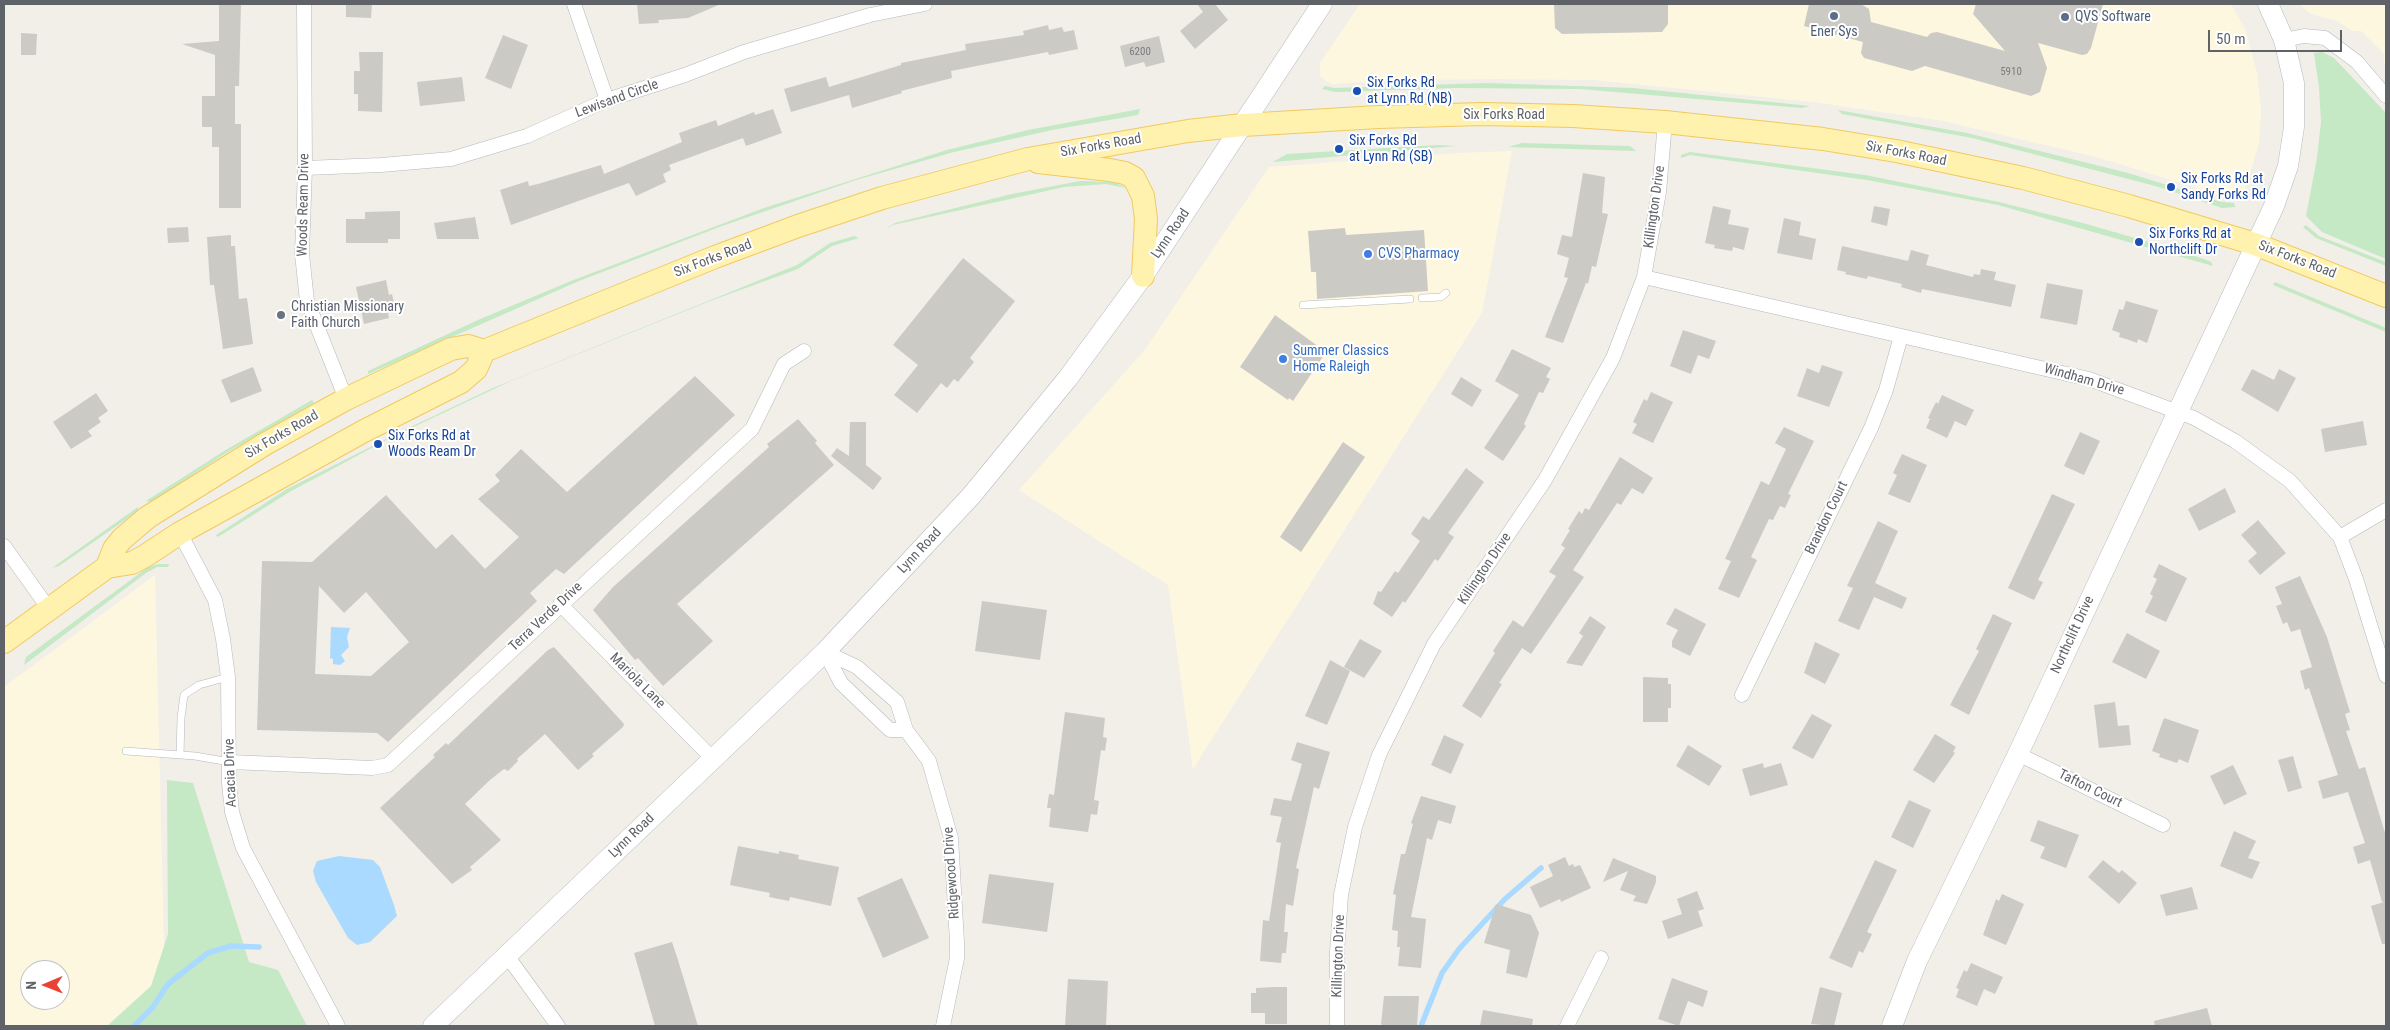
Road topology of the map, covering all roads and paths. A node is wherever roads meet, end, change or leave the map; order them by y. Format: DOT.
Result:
graph roads {
  1 [pos="304,4"];
  2 [pos="574,4"];
  3 [pos="925,4"];
  4 [pos="1322,4"];
  5 [pos="2268,4"];
  6 [pos="2284,40"];
  7 [pos="2386,96"];
  8 [pos="607,100"];
  9 [pos="1665,122"];
  10 [pos="1243,125"];
  11 [pos="1028,159"];
  12 [pos="305,168"];
  13 [pos="2255,244"];
  14 [pos="1143,276"];
  15 [pos="1644,277"];
  16 [pos="1446,293"];
  17 [pos="2386,296"];
  18 [pos="1422,298"];
  19 [pos="1410,299"];
  20 [pos="1303,305"];
  21 [pos="1902,336"];
  22 [pos="484,351"];
  23 [pos="804,352"];
  24 [pos="346,398"];
  25 [pos="2179,411"];
  26 [pos="2386,510"];
  27 [pos="180,533"];
  28 [pos="2340,538"];
  29 [pos="4,546"];
  30 [pos="107,567"];
  31 [pos="560,604"];
  32 [pos="49,609"];
  33 [pos="4,642"];
  34 [pos="825,652"];
  35 [pos="2386,676"];
  36 [pos="228,677"];
  37 [pos="1742,695"];
  38 [pos="906,730"];
  39 [pos="126,750"];
  40 [pos="2018,754"];
  41 [pos="180,755"];
  42 [pos="712,759"];
  43 [pos="230,762"];
  44 [pos="2163,825"];
  45 [pos="508,957"];
  46 [pos="1601,958"];
  47 [pos="338,1026"];
  48 [pos="433,1026"];
  49 [pos="558,1026"];
  50 [pos="943,1026"];
  51 [pos="1337,1026"];
  52 [pos="1567,1026"];
  53 [pos="1892,1026"];
  1 -- 12 [label="street, Woods Ream Drive"];
  2 -- 8 [label="street"];
  3 -- 8 [label="street, Lewisand Circle"];
  4 -- 10 [label="main road, Lynn Road"];
  5 -- 6 [label="main road, Northclift Drive"];
  6 -- 7 [label="street"];
  6 -- 13 [label="main road, Northclift Drive"];
  8 -- 12 [label="street, Lewisand Circle"];
  9 -- 10 [label="main road, Six Forks Road"];
  9 -- 13 [label="main road, Six Forks Road"];
  9 -- 15 [label="street, Killington Drive"];
  10 -- 11 [label="main road, Six Forks Road"];
  10 -- 14 [label="main road, Lynn Road"];
  11 -- 14 [label="main road"];
  11 -- 22 [label="main road, Six Forks Road"];
  12 -- 24 [label="street, Woods Ream Drive"];
  13 -- 17 [label="main road, Six Forks Road"];
  13 -- 25 [label="main road, Northclift Drive"];
  14 -- 34 [label="main road, Lynn Road"];
  15 -- 21 [label="street, Windham Drive"];
  15 -- 51 [label="street, Killington Drive"];
  16 -- 18 [label="lane"];
  19 -- 20 [label="lane"];
  21 -- 25 [label="street, Windham Drive"];
  21 -- 37 [label="street, Brandon Court"];
  22 -- 24 [label="main road, Six Forks Road"];
  22 -- 27 [label="main road, Six Forks Road"];
  23 -- 31 [label="street, Terra Verde Drive"];
  24 -- 30 [label="main road, Six Forks Road"];
  25 -- 28 [label="street, Windham Drive"];
  25 -- 40 [label="main road, Northclift Drive"];
  26 -- 28 [label="street"];
  27 -- 30 [label="main road, Six Forks Road"];
  27 -- 36 [label="street, Acacia Drive"];
  28 -- 35 [label="street, Windham Drive"];
  29 -- 32 [label="street"];
  30 -- 32 [label="main road, Six Forks Road"];
  31 -- 42 [label="street, Mariola Lane"];
  31 -- 43 [label="street, Terra Verde Drive"];
  32 -- 33 [label="main road, Six Forks Road"];
  34 -- 38 [label="street, Ridgewood Drive"];
  34 -- 38 [label="street"];
  34 -- 42 [label="main road, Lynn Road"];
  36 -- 41 [label="lane"];
  36 -- 43 [label="street, Acacia Drive"];
  38 -- 50 [label="street, Ridgewood Drive"];
  39 -- 41 [label="lane"];
  40 -- 44 [label="street, Tafton Court"];
  40 -- 53 [label="main road, Northclift Drive"];
  41 -- 43 [label="lane"];
  42 -- 45 [label="main road, Lynn Road"];
  43 -- 47 [label="street, Acacia Drive"];
  45 -- 48 [label="main road, Lynn Road"];
  45 -- 49 [label="street"];
  46 -- 52 [label="street"];
}
